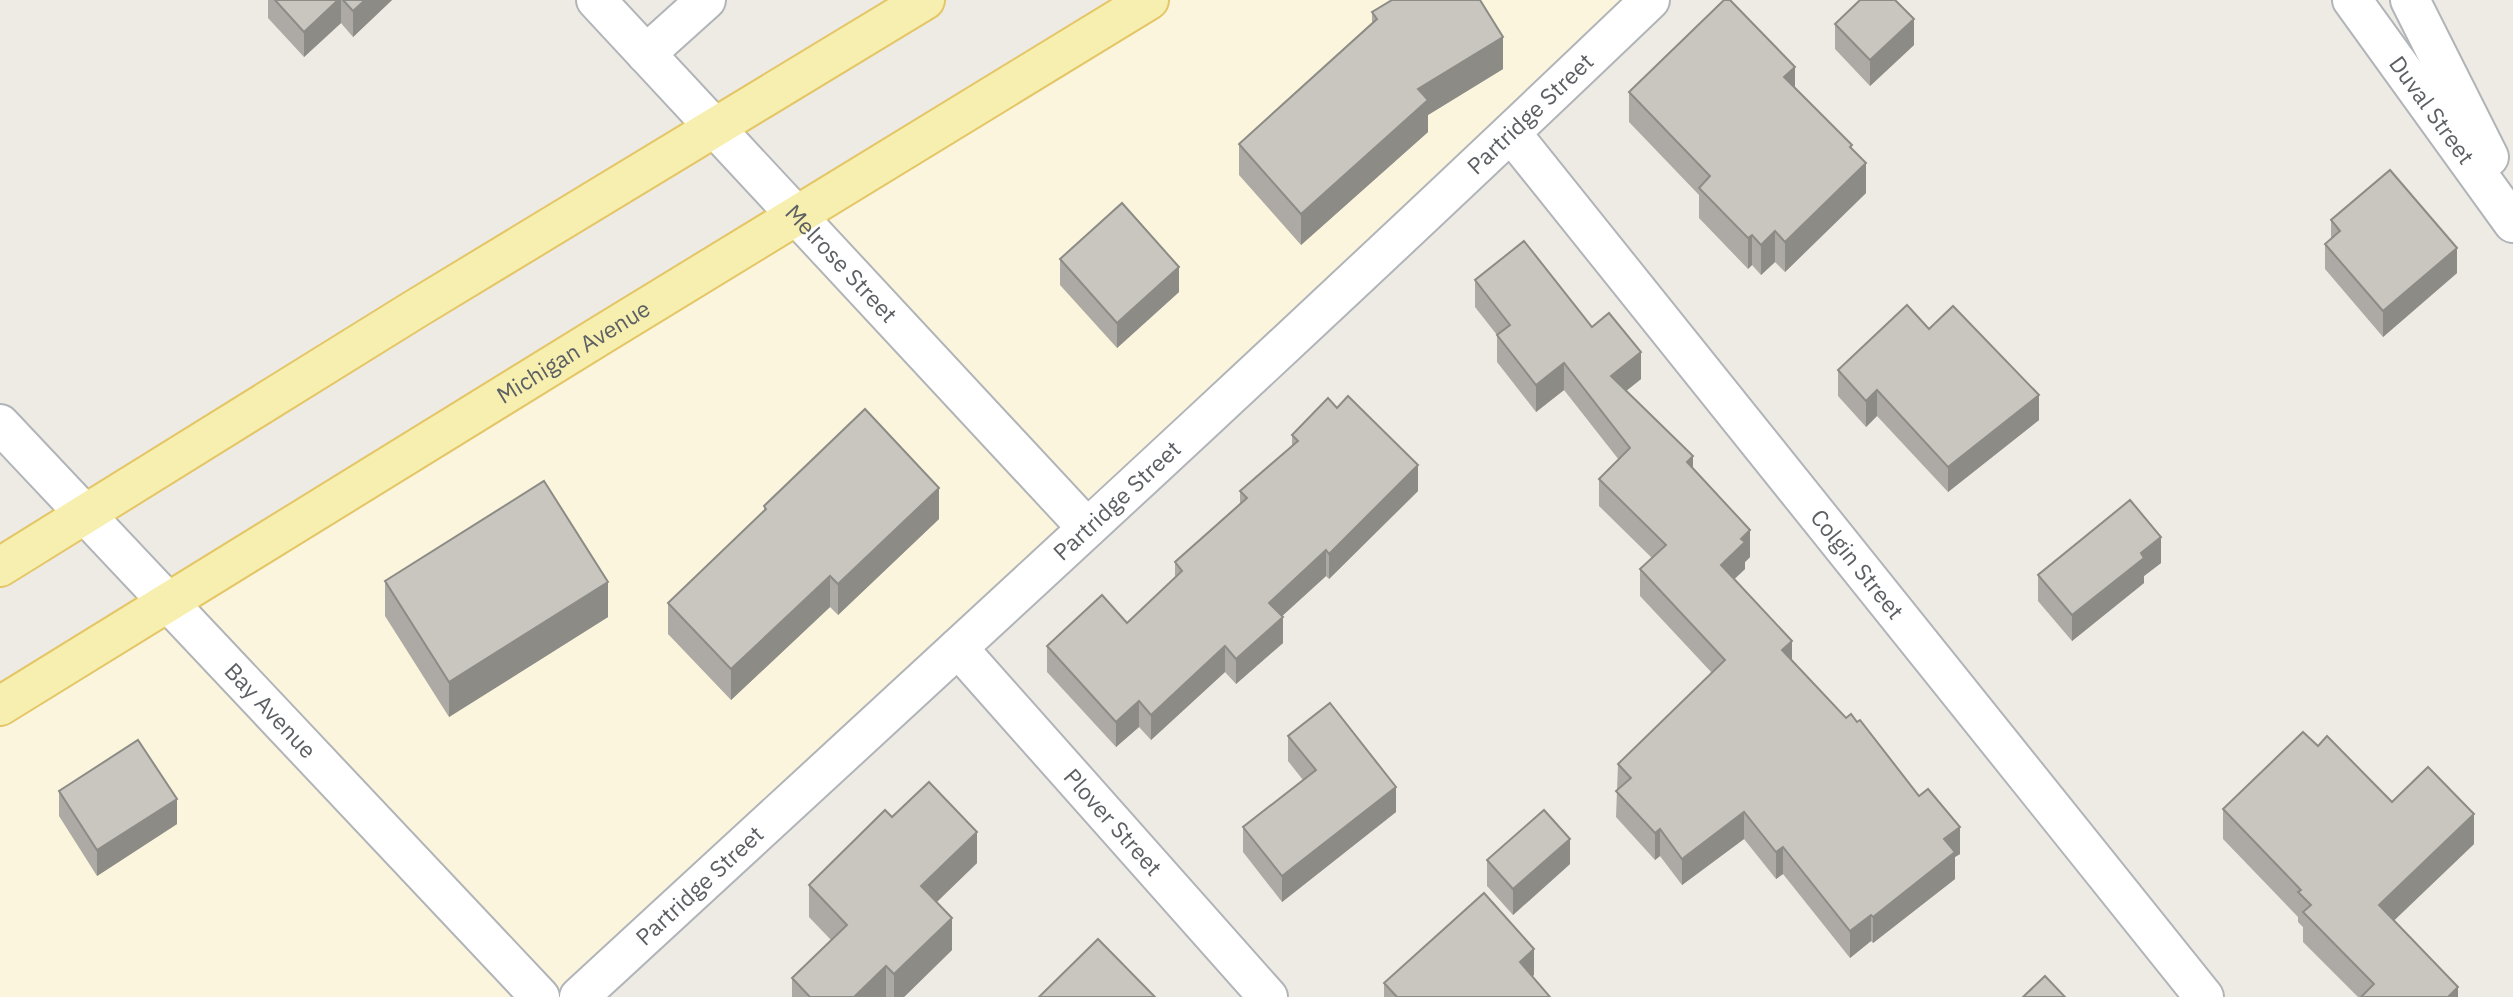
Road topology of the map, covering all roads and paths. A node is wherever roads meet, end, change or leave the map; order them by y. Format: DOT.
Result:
graph roads {
  1 [pos="596,0"];
  2 [pos="706,0"];
  3 [pos="925,0"];
  4 [pos="1149,0"];
  5 [pos="1650,0"];
  6 [pos="2352,0"];
  7 [pos="2410,0"];
  8 [pos="646,54"];
  9 [pos="714,127"];
  10 [pos="1511,133"];
  11 [pos="2513,206"];
  12 [pos="795,215"];
  13 [pos="2513,223"];
  14 [pos="0,424"];
  15 [pos="84,515"];
  16 [pos="1087,528"];
  17 [pos="0,567"];
  18 [pos="167,603"];
  19 [pos="958,648"];
  20 [pos="0,706"];
  21 [pos="540,997"];
  22 [pos="579,997"];
  23 [pos="1268,997"];
  24 [pos="2204,997"];
  1 -- 8 [label="street, Melrose Street"];
  2 -- 8 [label="street"];
  3 -- 9 [label="main road"];
  4 -- 12 [label="main road, Michigan Avenue"];
  5 -- 10 [label="street, Partridge Street"];
  6 -- 13 [label="street, Duval Street"];
  7 -- 11 [label="street, Duval Street"];
  8 -- 9 [label="street, Melrose Street"];
  9 -- 12 [label="street, Melrose Street"];
  9 -- 15 [label="main road"];
  10 -- 16 [label="street, Partridge Street"];
  10 -- 24 [label="street, Colgin Street"];
  12 -- 16 [label="street, Melrose Street"];
  12 -- 18 [label="main road, Michigan Avenue"];
  14 -- 15 [label="street, Bay Avenue"];
  15 -- 17 [label="main road"];
  15 -- 18 [label="street, Bay Avenue"];
  16 -- 19 [label="street, Partridge Street"];
  18 -- 20 [label="main road, Michigan Avenue"];
  18 -- 21 [label="street, Bay Avenue"];
  19 -- 22 [label="street, Partridge Street"];
  19 -- 23 [label="street, Plover Street"];
}
